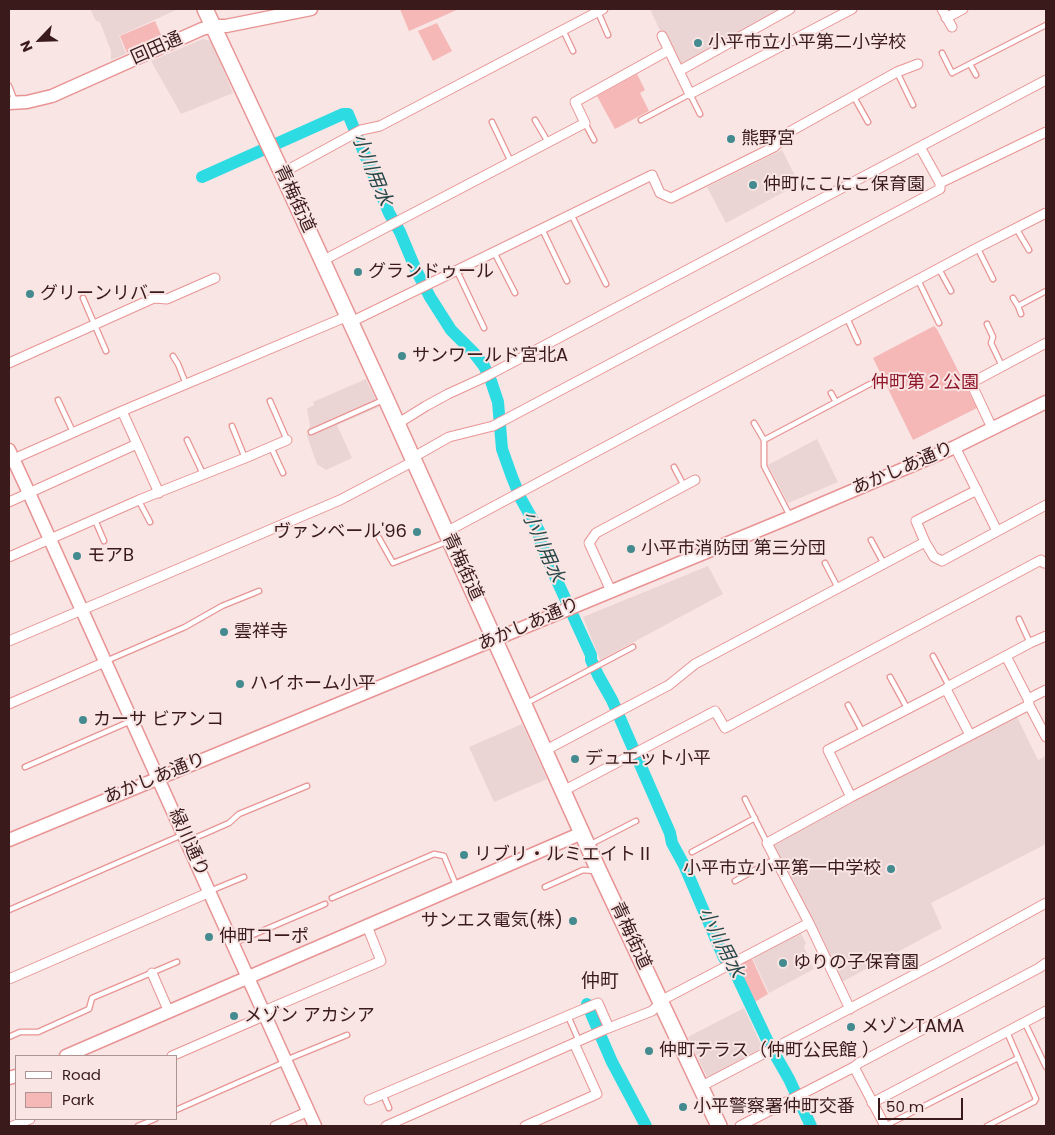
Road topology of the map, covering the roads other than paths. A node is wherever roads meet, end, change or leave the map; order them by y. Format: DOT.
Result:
graph roads {
  1 [pos="205,9"];
  2 [pos="310,9"];
  3 [pos="790,9"];
  4 [pos="852,9"];
  5 [pos="942,9"];
  6 [pos="963,9"];
  7 [pos="600,10"];
  8 [pos="946,18"];
  9 [pos="1046,25"];
  10 [pos="213,26"];
  11 [pos="952,27"];
  12 [pos="563,30"];
  13 [pos="608,35"];
  14 [pos="662,36"];
  15 [pos="669,50"];
  16 [pos="573,51"];
  17 [pos="942,52"];
  18 [pos="918,64"];
  19 [pos="970,64"];
  20 [pos="679,71"];
  21 [pos="897,72"];
  22 [pos="976,75"];
  23 [pos="1046,80"];
  24 [pos="9,86"];
  25 [pos="690,94"];
  26 [pos="854,97"];
  27 [pos="12,103"];
  28 [pos="913,105"];
  29 [pos="700,114"];
  30 [pos="535,120"];
  31 [pos="641,120"];
  32 [pos="492,122"];
  33 [pos="868,122"];
  34 [pos="585,123"];
  35 [pos="1046,132"];
  36 [pos="594,140"];
  37 [pos="548,143"];
  38 [pos="920,147"];
  39 [pos="511,162"];
  40 [pos="282,173"];
  41 [pos="940,183"];
  42 [pos="1046,213"];
  43 [pos="571,214"];
  44 [pos="1016,228"];
  45 [pos="542,229"];
  46 [pos="977,248"];
  47 [pos="1029,250"];
  48 [pos="494,252"];
  49 [pos="322,261"];
  50 [pos="939,269"];
  51 [pos="457,271"];
  52 [pos="215,278"];
  53 [pos="992,279"];
  54 [pos="918,280"];
  55 [pos="567,281"];
  56 [pos="606,284"];
  57 [pos="951,291"];
  58 [pos="1046,291"];
  59 [pos="515,293"];
  60 [pos="83,298"];
  61 [pos="1013,298"];
  62 [pos="1018,306"];
  63 [pos="1021,314"];
  64 [pos="847,318"];
  65 [pos="349,319"];
  66 [pos="939,323"];
  67 [pos="987,324"];
  68 [pos="94,326"];
  69 [pos="484,328"];
  70 [pos="858,342"];
  71 [pos="1046,343"];
  72 [pos="106,351"];
  73 [pos="173,356"];
  74 [pos="9,363"];
  75 [pos="1002,366"];
  76 [pos="186,384"];
  77 [pos="870,384"];
  78 [pos="831,393"];
  79 [pos="386,399"];
  80 [pos="58,400"];
  81 [pos="270,401"];
  82 [pos="836,402"];
  83 [pos="1046,402"];
  84 [pos="122,411"];
  85 [pos="754,423"];
  86 [pos="397,424"];
  87 [pos="232,426"];
  88 [pos="992,430"];
  89 [pos="73,432"];
  90 [pos="311,432"];
  91 [pos="187,440"];
  92 [pos="286,440"];
  93 [pos="764,440"];
  94 [pos="137,444"];
  95 [pos="271,447"];
  96 [pos="955,447"];
  97 [pos="10,457"];
  98 [pos="245,458"];
  99 [pos="413,459"];
  100 [pos="674,467"];
  101 [pos="283,473"];
  102 [pos="203,474"];
  103 [pos="695,480"];
  104 [pos="684,486"];
  105 [pos="977,490"];
  106 [pos="159,492"];
  107 [pos="29,493"];
  108 [pos="139,500"];
  109 [pos="9,502"];
  110 [pos="1046,505"];
  111 [pos="791,517"];
  112 [pos="95,520"];
  113 [pos="150,522"];
  114 [pos="997,531"];
  115 [pos="448,536"];
  116 [pos="380,538"];
  117 [pos="50,539"];
  118 [pos="871,540"];
  119 [pos="104,541"];
  120 [pos="925,542"];
  121 [pos="9,557"];
  122 [pos="825,563"];
  123 [pos="884,564"];
  124 [pos="1046,564"];
  125 [pos="838,588"];
  126 [pos="259,591"];
  127 [pos="611,591"];
  128 [pos="82,609"];
  129 [pos="1019,619"];
  130 [pos="1046,636"];
  131 [pos="495,639"];
  132 [pos="9,641"];
  133 [pos="1030,643"];
  134 [pos="633,647"];
  135 [pos="933,656"];
  136 [pos="1006,656"];
  137 [pos="105,662"];
  138 [pos="890,677"];
  139 [pos="948,688"];
  140 [pos="1046,690"];
  141 [pos="1028,702"];
  142 [pos="9,704"];
  143 [pos="524,704"];
  144 [pos="848,705"];
  145 [pos="908,709"];
  146 [pos="132,720"];
  147 [pos="863,732"];
  148 [pos="970,735"];
  149 [pos="1046,737"];
  150 [pos="544,751"];
  151 [pos="25,767"];
  152 [pos="158,778"];
  153 [pos="307,786"];
  154 [pos="563,791"];
  155 [pos="851,797"];
  156 [pos="745,798"];
  157 [pos="755,818"];
  158 [pos="636,820"];
  159 [pos="185,838"];
  160 [pos="585,839"];
  161 [pos="9,840"];
  162 [pos="767,843"];
  163 [pos="692,852"];
  164 [pos="775,859"];
  165 [pos="599,871"];
  166 [pos="244,877"];
  167 [pos="735,881"];
  168 [pos="457,886"];
  169 [pos="546,887"];
  170 [pos="210,892"];
  171 [pos="332,898"];
  172 [pos="1046,903"];
  173 [pos="325,904"];
  174 [pos="9,910"];
  175 [pos="809,923"];
  176 [pos="367,926"];
  177 [pos="233,944"];
  178 [pos="177,962"];
  179 [pos="1046,963"];
  180 [pos="152,973"];
  181 [pos="248,977"];
  182 [pos="9,979"];
  183 [pos="661,1003"];
  184 [pos="850,1008"];
  185 [pos="1046,1011"];
  186 [pos="169,1012"];
  187 [pos="265,1013"];
  188 [pos="567,1015"];
  189 [pos="1024,1023"];
  190 [pos="608,1028"];
  191 [pos="1007,1032"];
  192 [pos="347,1035"];
  193 [pos="9,1037"];
  194 [pos="577,1042"];
  195 [pos="68,1055"];
  196 [pos="174,1055"];
  197 [pos="1018,1058"];
  198 [pos="286,1061"];
  199 [pos="854,1067"];
  200 [pos="1046,1067"];
  201 [pos="700,1087"];
  202 [pos="383,1094"];
  203 [pos="369,1100"];
  204 [pos="872,1103"];
  205 [pos="389,1108"];
  206 [pos="178,1109"];
  207 [pos="309,1111"];
  208 [pos="28,1120"];
  209 [pos="153,1120"];
  210 [pos="13,1126"];
  211 [pos="138,1126"];
  212 [pos="275,1126"];
  213 [pos="316,1126"];
  214 [pos="386,1126"];
  215 [pos="525,1126"];
  216 [pos="719,1126"];
  217 [pos="740,1126"];
  218 [pos="885,1126"];
  219 [pos="987,1126"];
  1 -- 10 [label="main road, 青梅街道"];
  2 -- 10 [label="street, 回田通"];
  3 -- 20 [label="street"];
  4 -- 25 [label="street"];
  5 -- 8 [label="street"];
  6 -- 8 [label="street"];
  7 -- 12 [label="street"];
  7 -- 13 [label="lane"];
  8 -- 11 [label="street"];
  9 -- 19 [label="lane"];
  10 -- 27 [label="street, 回田通"];
  10 -- 40 [label="main road, 青梅街道"];
  12 -- 16 [label="lane"];
  12 -- 40 [label="street"];
  14 -- 15 [label="street"];
  15 -- 20 [label="street"];
  15 -- 34 [label="street"];
  17 -- 19 [label="lane"];
  18 -- 21 [label="street"];
  19 -- 22 [label="lane"];
  20 -- 25 [label="street"];
  21 -- 26 [label="street"];
  21 -- 28 [label="lane"];
  23 -- 38 [label="street"];
  24 -- 27 [label="lane"];
  25 -- 29 [label="lane"];
  25 -- 31 [label="lane"];
  26 -- 33 [label="lane"];
  26 -- 43 [label="street"];
  30 -- 37 [label="lane"];
  32 -- 39 [label="lane"];
  34 -- 36 [label="lane"];
  34 -- 37 [label="street"];
  35 -- 41 [label="street"];
  37 -- 39 [label="street"];
  38 -- 41 [label="street"];
  38 -- 86 [label="street"];
  39 -- 49 [label="street"];
  40 -- 49 [label="main road, 青梅街道"];
  41 -- 99 [label="street"];
  42 -- 44 [label="street"];
  43 -- 45 [label="street"];
  43 -- 56 [label="lane"];
  44 -- 46 [label="street"];
  44 -- 47 [label="lane"];
  45 -- 48 [label="street"];
  45 -- 55 [label="lane"];
  46 -- 50 [label="street"];
  46 -- 53 [label="lane"];
  48 -- 51 [label="street"];
  48 -- 59 [label="lane"];
  49 -- 65 [label="main road, 青梅街道"];
  50 -- 54 [label="street"];
  50 -- 57 [label="lane"];
  51 -- 65 [label="street"];
  51 -- 69 [label="lane"];
  52 -- 68 [label="street"];
  54 -- 64 [label="street"];
  54 -- 66 [label="lane"];
  58 -- 62 [label="lane"];
  60 -- 68 [label="lane"];
  61 -- 62 [label="lane"];
  62 -- 63 [label="lane"];
  64 -- 70 [label="lane"];
  64 -- 115 [label="street"];
  65 -- 76 [label="street"];
  65 -- 79 [label="main road, 青梅街道"];
  67 -- 75 [label="lane"];
  68 -- 72 [label="lane"];
  68 -- 74 [label="street"];
  71 -- 75 [label="street"];
  73 -- 76 [label="lane"];
  75 -- 88 [label="street"];
  76 -- 84 [label="street"];
  77 -- 82 [label="lane"];
  78 -- 82 [label="lane"];
  79 -- 86 [label="main road, 青梅街道"];
  79 -- 90 [label="lane"];
  80 -- 89 [label="lane"];
  81 -- 92 [label="lane"];
  82 -- 93 [label="lane"];
  83 -- 88 [label="street, あかしあ通り"];
  84 -- 89 [label="street"];
  84 -- 94 [label="street"];
  85 -- 93 [label="lane"];
  86 -- 99 [label="main road, 青梅街道"];
  87 -- 98 [label="lane"];
  88 -- 96 [label="street, あかしあ通り"];
  89 -- 97 [label="street"];
  91 -- 102 [label="lane"];
  92 -- 95 [label="street"];
  93 -- 111 [label="lane"];
  94 -- 106 [label="street"];
  94 -- 107 [label="street"];
  95 -- 98 [label="street"];
  95 -- 101 [label="lane"];
  96 -- 105 [label="street"];
  96 -- 111 [label="street, あかしあ通り"];
  97 -- 107 [label="street, 緑川通り"];
  98 -- 102 [label="street"];
  99 -- 115 [label="main road, 青梅街道"];
  99 -- 128 [label="street"];
  100 -- 104 [label="lane"];
  102 -- 106 [label="street"];
  103 -- 104 [label="street"];
  104 -- 127 [label="street"];
  105 -- 114 [label="street"];
  105 -- 120 [label="street"];
  106 -- 108 [label="street"];
  107 -- 109 [label="street"];
  107 -- 117 [label="street, 緑川通り"];
  108 -- 112 [label="street"];
  108 -- 113 [label="lane"];
  110 -- 114 [label="street"];
  111 -- 127 [label="street, あかしあ通り"];
  112 -- 117 [label="street"];
  112 -- 119 [label="lane"];
  114 -- 120 [label="street"];
  115 -- 116 [label="lane"];
  115 -- 131 [label="main road, 青梅街道"];
  117 -- 121 [label="street"];
  117 -- 128 [label="street, 緑川通り"];
  118 -- 123 [label="lane"];
  120 -- 123 [label="street"];
  122 -- 125 [label="lane"];
  123 -- 125 [label="street"];
  124 -- 154 [label="street"];
  125 -- 150 [label="street"];
  126 -- 137 [label="lane"];
  127 -- 131 [label="street, あかしあ通り"];
  128 -- 132 [label="street"];
  128 -- 137 [label="street, 緑川通り"];
  129 -- 133 [label="lane"];
  130 -- 133 [label="street"];
  131 -- 143 [label="main road, 青梅街道"];
  131 -- 152 [label="street, あかしあ通り"];
  133 -- 136 [label="street"];
  134 -- 143 [label="lane"];
  135 -- 139 [label="lane"];
  136 -- 139 [label="street"];
  136 -- 141 [label="street"];
  137 -- 142 [label="street"];
  137 -- 146 [label="street, 緑川通り"];
  138 -- 145 [label="lane"];
  139 -- 145 [label="street"];
  139 -- 148 [label="street"];
  140 -- 141 [label="street"];
  141 -- 148 [label="street"];
  141 -- 149 [label="street"];
  143 -- 150 [label="main road, 青梅街道"];
  144 -- 147 [label="lane"];
  145 -- 147 [label="street"];
  146 -- 151 [label="lane"];
  146 -- 152 [label="street, 緑川通り"];
  147 -- 155 [label="street"];
  148 -- 155 [label="street"];
  150 -- 154 [label="main road, 青梅街道"];
  152 -- 159 [label="street, 緑川通り"];
  152 -- 161 [label="street, あかしあ通り"];
  153 -- 159 [label="lane"];
  154 -- 160 [label="main road, 青梅街道"];
  155 -- 162 [label="street"];
  156 -- 157 [label="lane"];
  157 -- 162 [label="lane"];
  157 -- 163 [label="lane"];
  158 -- 160 [label="lane"];
  159 -- 170 [label="street, 緑川通り"];
  159 -- 174 [label="lane"];
  160 -- 165 [label="main road, 青梅街道"];
  160 -- 168 [label="street"];
  162 -- 164 [label="street"];
  164 -- 167 [label="lane"];
  164 -- 175 [label="street"];
  165 -- 169 [label="lane"];
  165 -- 183 [label="main road, 青梅街道"];
  166 -- 170 [label="lane"];
  168 -- 171 [label="lane"];
  168 -- 176 [label="street"];
  170 -- 177 [label="street, 緑川通り"];
  170 -- 182 [label="street"];
  172 -- 184 [label="street"];
  173 -- 177 [label="lane"];
  175 -- 183 [label="street"];
  175 -- 184 [label="street"];
  176 -- 181 [label="street"];
  176 -- 187 [label="street"];
  177 -- 181 [label="street, 緑川通り"];
  178 -- 180 [label="lane"];
  179 -- 199 [label="street"];
  180 -- 186 [label="street"];
  180 -- 193 [label="lane"];
  181 -- 186 [label="street"];
  181 -- 187 [label="street, 緑川通り"];
  183 -- 190 [label="street"];
  183 -- 201 [label="main road, 青梅街道"];
  184 -- 201 [label="street"];
  185 -- 189 [label="street"];
  186 -- 195 [label="street"];
  187 -- 196 [label="street"];
  187 -- 198 [label="street, 緑川通り"];
  188 -- 190 [label="street"];
  188 -- 194 [label="lane"];
  188 -- 202 [label="street"];
  189 -- 191 [label="street"];
  189 -- 200 [label="lane"];
  190 -- 194 [label="street"];
  191 -- 197 [label="lane"];
  191 -- 204 [label="street"];
  192 -- 198 [label="lane"];
  194 -- 214 [label="street"];
  194 -- 215 [label="street"];
  197 -- 218 [label="lane"];
  197 -- 219 [label="lane"];
  198 -- 206 [label="lane"];
  198 -- 207 [label="street, 緑川通り"];
  199 -- 204 [label="street"];
  199 -- 217 [label="street"];
  201 -- 216 [label="main road, 青梅街道"];
  202 -- 203 [label="street"];
  202 -- 205 [label="lane"];
  204 -- 218 [label="street"];
  207 -- 212 [label="street"];
  207 -- 213 [label="street, 緑川通り"];
  208 -- 210 [label="street"];
  209 -- 211 [label="lane"];
}
